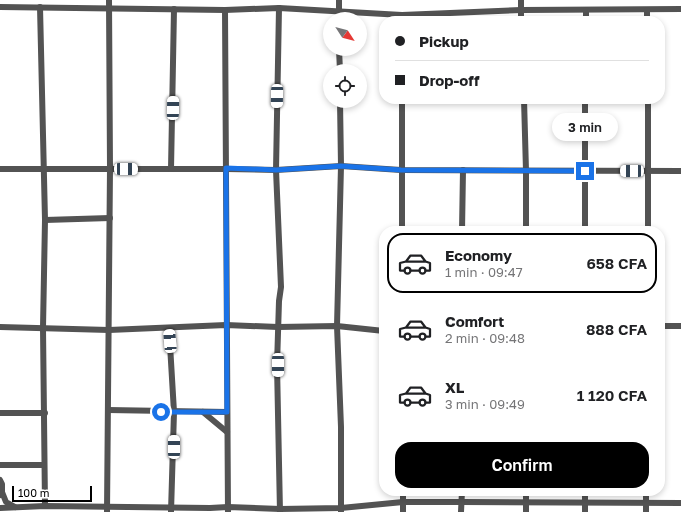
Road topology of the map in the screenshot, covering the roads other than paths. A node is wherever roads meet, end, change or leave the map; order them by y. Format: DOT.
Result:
graph roads {
  1 [pos="108,0"];
  2 [pos="339,0"];
  3 [pos="521,0"];
  4 [pos="0,7"];
  5 [pos="40,7"];
  6 [pos="279,8"];
  7 [pos="109,9"];
  8 [pos="174,9"];
  9 [pos="681,9"];
  10 [pos="225,10"];
  11 [pos="521,10"];
  12 [pos="586,10"];
  13 [pos="647,10"];
  14 [pos="339,12"];
  15 [pos="367,15"];
  16 [pos="381,16"];
  17 [pos="432,16"];
  18 [pos="521,16"];
  19 [pos="586,16"];
  20 [pos="647,16"];
  21 [pos="402,104"];
  22 [pos="524,104"];
  23 [pos="585,104"];
  24 [pos="648,104"];
  25 [pos="340,108"];
  26 [pos="341,166"];
  27 [pos="44,168"];
  28 [pos="110,168"];
  29 [pos="226,168"];
  30 [pos="0,169"];
  31 [pos="171,169"];
  32 [pos="276,170"];
  33 [pos="401,170"];
  34 [pos="463,170"];
  35 [pos="526,170"];
  36 [pos="648,170"];
  37 [pos="681,170"];
  38 [pos="585,171"];
  39 [pos="110,218"];
  40 [pos="45,220"];
  41 [pos="402,226"];
  42 [pos="462,226"];
  43 [pos="526,226"];
  44 [pos="585,226"];
  45 [pos="648,226"];
  46 [pos="226,325"];
  47 [pos="337,326"];
  48 [pos="665,326"];
  49 [pos="681,326"];
  50 [pos="0,327"];
  51 [pos="278,327"];
  52 [pos="43,328"];
  53 [pos="169,328"];
  54 [pos="110,330"];
  55 [pos="379,330"];
  56 [pos="108,410"];
  57 [pos="174,412"];
  58 [pos="203,412"];
  59 [pos="227,412"];
  60 [pos="0,413"];
  61 [pos="44,413"];
  62 [pos="227,432"];
  63 [pos="0,465"];
  64 [pos="44,466"];
  65 [pos="0,480"];
  66 [pos="1,494"];
  67 [pos="403,496"];
  68 [pos="462,496"];
  69 [pos="526,496"];
  70 [pos="585,496"];
  71 [pos="646,496"];
  72 [pos="526,501"];
  73 [pos="403,502"];
  74 [pos="461,502"];
  75 [pos="586,503"];
  76 [pos="646,503"];
  77 [pos="681,503"];
  78 [pos="45,506"];
  79 [pos="15,507"];
  80 [pos="0,508"];
  81 [pos="107,510"];
  82 [pos="172,510"];
  83 [pos="228,510"];
  84 [pos="280,510"];
  85 [pos="341,510"];
  86 [pos="403,512"];
  87 [pos="461,512"];
  88 [pos="526,512"];
  89 [pos="586,512"];
  90 [pos="646,512"];
  1 -- 7 [label="street"];
  2 -- 14 [label="street"];
  3 -- 11 [label="street"];
  4 -- 5 [label="street"];
  5 -- 7 [label="street"];
  5 -- 27 [label="street"];
  6 -- 10 [label="street"];
  6 -- 14 [label="street"];
  6 -- 32 [label="street"];
  7 -- 8 [label="street"];
  7 -- 28 [label="street"];
  8 -- 10 [label="street"];
  8 -- 31 [label="street"];
  9 -- 13 [label="street"];
  10 -- 29 [label="street"];
  11 -- 12 [label="street"];
  11 -- 17 [label="street"];
  11 -- 18 [label="street"];
  12 -- 13 [label="street"];
  12 -- 19 [label="street"];
  13 -- 20 [label="street"];
  15 -- 16 [label="street"];
  21 -- 33 [label="street"];
  22 -- 35 [label="street"];
  23 -- 38 [label="street"];
  24 -- 36 [label="street"];
  25 -- 26 [label="street"];
  26 -- 32 [label="street"];
  26 -- 33 [label="street"];
  26 -- 47 [label="street"];
  27 -- 28 [label="street"];
  27 -- 30 [label="street"];
  27 -- 40 [label="street"];
  28 -- 31 [label="street"];
  28 -- 39 [label="street"];
  29 -- 31 [label="street"];
  29 -- 32 [label="street"];
  29 -- 46 [label="street"];
  32 -- 51 [label="street"];
  33 -- 34 [label="street"];
  33 -- 41 [label="street"];
  34 -- 35 [label="street"];
  34 -- 42 [label="street"];
  35 -- 38 [label="street"];
  35 -- 43 [label="street"];
  36 -- 37 [label="street"];
  36 -- 38 [label="street"];
  36 -- 45 [label="street"];
  38 -- 44 [label="street"];
  39 -- 40 [label="street"];
  39 -- 54 [label="street"];
  40 -- 52 [label="street"];
  46 -- 51 [label="street"];
  46 -- 53 [label="street"];
  46 -- 59 [label="street"];
  47 -- 51 [label="street"];
  47 -- 55 [label="street"];
  47 -- 85 [label="street"];
  48 -- 49 [label="street"];
  50 -- 52 [label="street"];
  51 -- 84 [label="street"];
  52 -- 54 [label="street"];
  52 -- 61 [label="street"];
  53 -- 54 [label="street"];
  53 -- 57 [label="street"];
  54 -- 56 [label="street"];
  56 -- 57 [label="street"];
  56 -- 81 [label="street"];
  57 -- 58 [label="street"];
  57 -- 82 [label="street"];
  58 -- 59 [label="street"];
  58 -- 62 [label="street"];
  59 -- 62 [label="street"];
  60 -- 61 [label="street"];
  61 -- 64 [label="street"];
  62 -- 83 [label="street"];
  63 -- 64 [label="street"];
  64 -- 78 [label="street"];
  65 -- 66 [label="street"];
  66 -- 79 [label="street"];
  67 -- 73 [label="street"];
  68 -- 74 [label="street"];
  69 -- 72 [label="street"];
  70 -- 75 [label="street"];
  71 -- 76 [label="street"];
  72 -- 74 [label="street"];
  72 -- 75 [label="street"];
  72 -- 88 [label="street"];
  73 -- 74 [label="street"];
  73 -- 85 [label="street"];
  73 -- 86 [label="street"];
  74 -- 87 [label="street"];
  75 -- 76 [label="street"];
  75 -- 89 [label="street"];
  76 -- 77 [label="street"];
  76 -- 90 [label="street"];
  78 -- 79 [label="street"];
  78 -- 81 [label="street"];
  79 -- 80 [label="street"];
  81 -- 82 [label="street"];
  82 -- 83 [label="street"];
  83 -- 84 [label="street"];
  84 -- 85 [label="street"];
}
